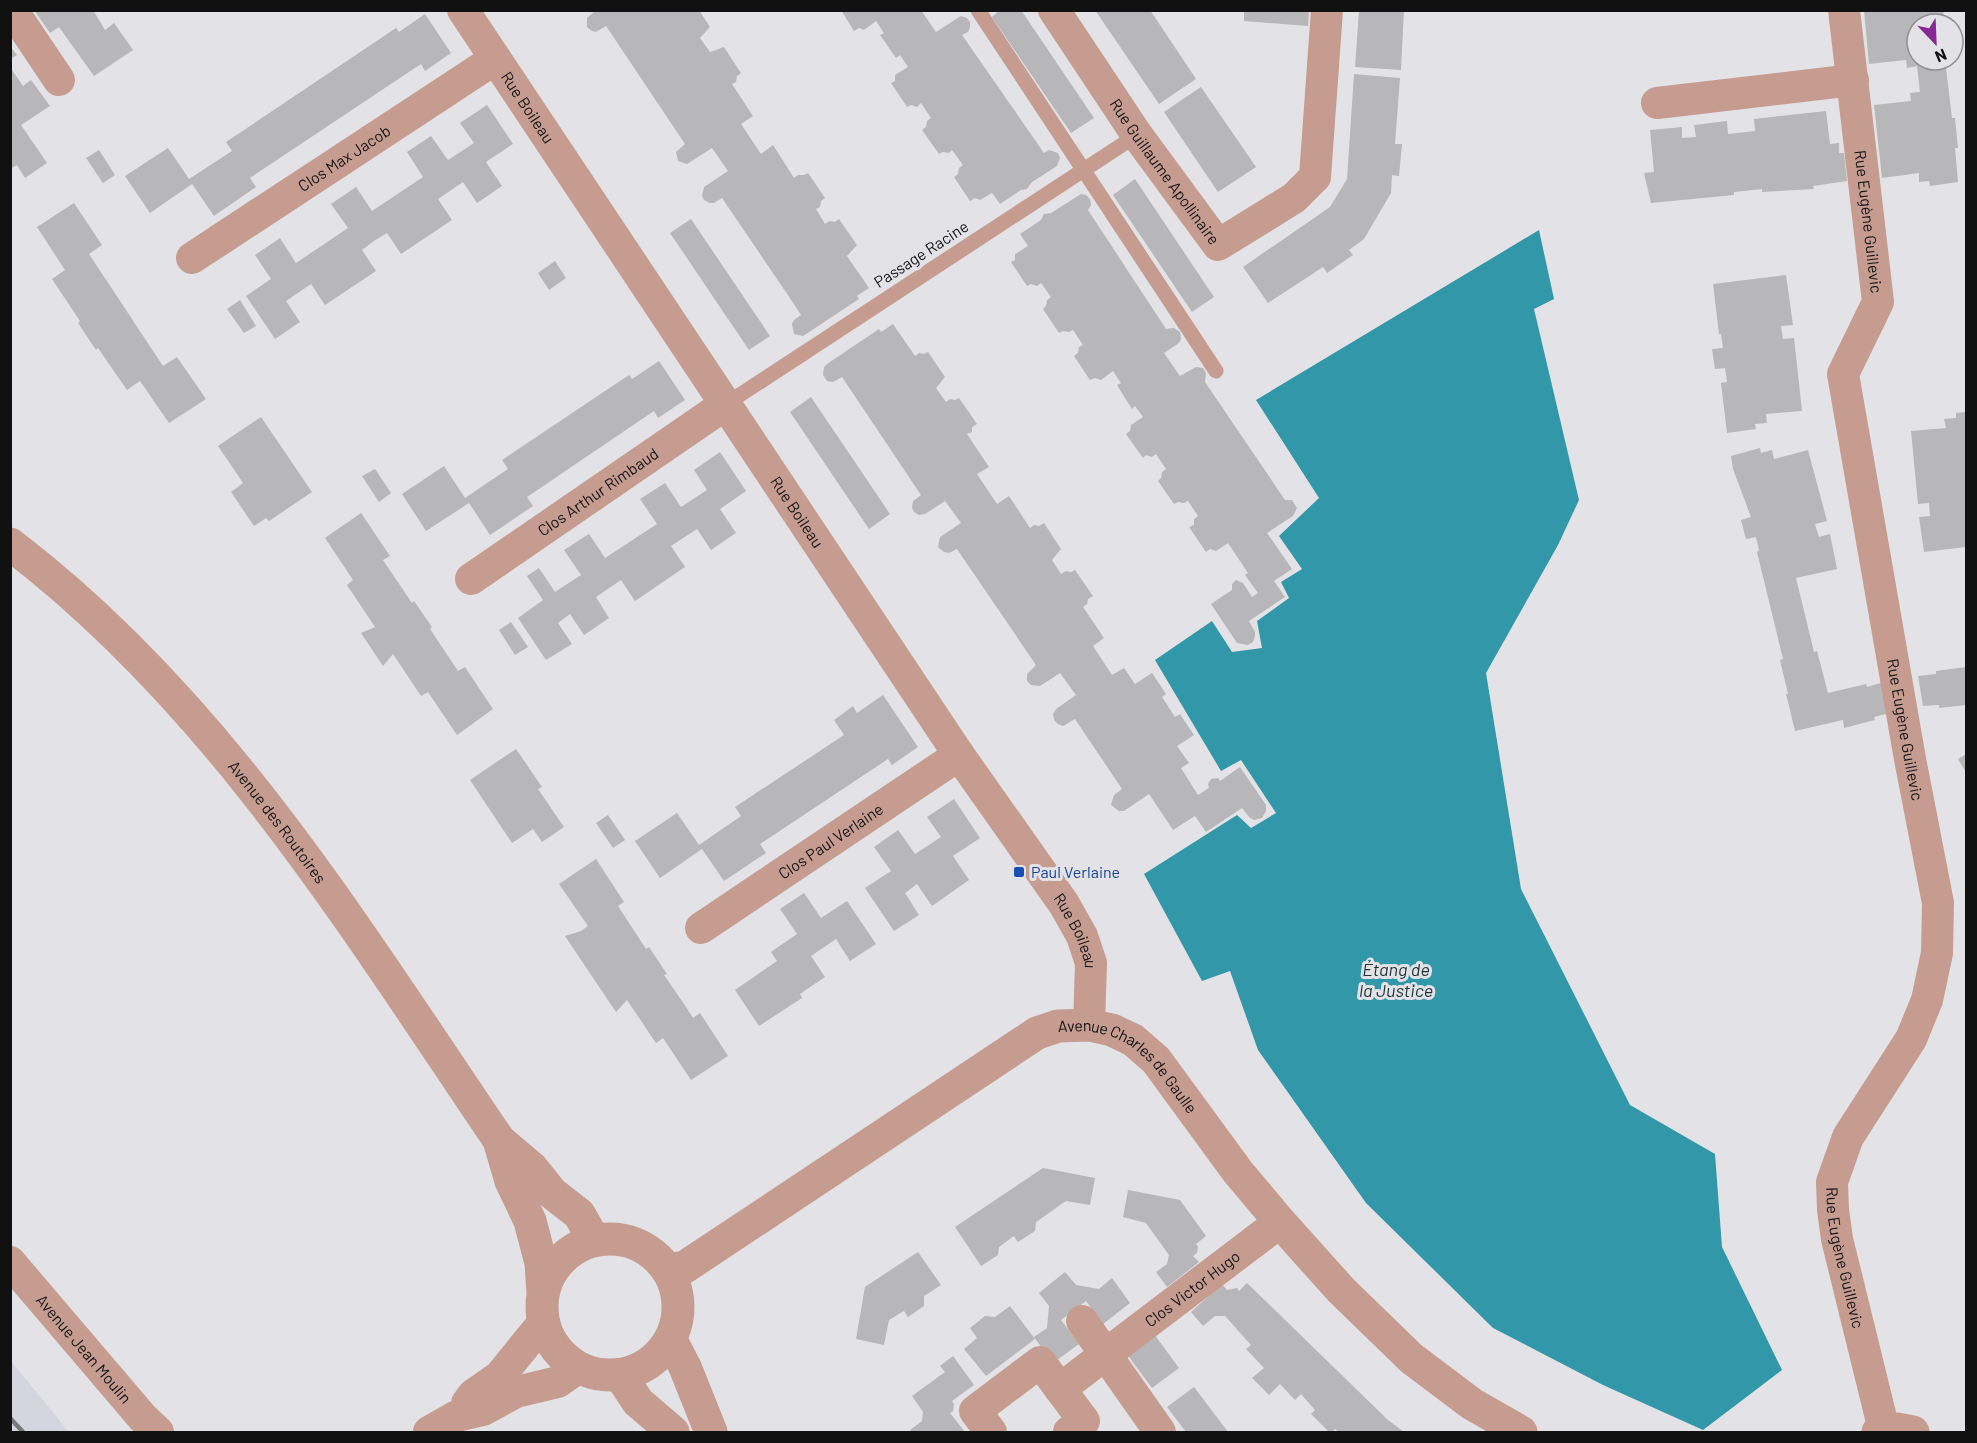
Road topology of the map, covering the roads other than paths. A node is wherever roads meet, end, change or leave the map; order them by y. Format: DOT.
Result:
graph roads {
  1 [pos="12,10"];
  2 [pos="463,10"];
  3 [pos="978,10"];
  4 [pos="1054,10"];
  5 [pos="1327,10"];
  6 [pos="1844,10"];
  7 [pos="495,59"];
  8 [pos="59,80"];
  9 [pos="1853,80"];
  10 [pos="1657,103"];
  11 [pos="1137,135"];
  12 [pos="1082,171"];
  13 [pos="192,258"];
  14 [pos="1216,371"];
  15 [pos="726,404"];
  16 [pos="10,544"];
  17 [pos="471,579"];
  18 [pos="959,755"];
  19 [pos="701,928"];
  20 [pos="1089,1026"];
  21 [pos="499,1140"];
  22 [pos="1280,1222"];
  23 [pos="594,1240"];
  24 [pos="10,1262"];
  25 [pos="668,1270"];
  26 [pos="543,1307"];
  27 [pos="1082,1320"];
  28 [pos="671,1340"];
  29 [pos="1105,1354"];
  30 [pos="578,1368"];
  31 [pos="620,1375"];
  32 [pos="1060,1389"];
  33 [pos="457,1416"];
  34 [pos="158,1432"];
  35 [pos="429,1432"];
  36 [pos="673,1432"];
  37 [pos="711,1432"];
  38 [pos="991,1432"];
  39 [pos="1070,1432"];
  40 [pos="1160,1432"];
  41 [pos="1521,1432"];
  42 [pos="1892,1432"];
  1 -- 8 [label="street"];
  2 -- 7 [label="street, Rue Boileau"];
  3 -- 12 [label="lane"];
  4 -- 11 [label="street, Rue Guillaume Apollinaire"];
  5 -- 11 [label="street, Rue Guillaume Apollinaire"];
  6 -- 9 [label="street, Rue Eugène Guillevic"];
  7 -- 13 [label="street, Clos Max Jacob"];
  7 -- 15 [label="street, Rue Boileau"];
  9 -- 10 [label="street"];
  9 -- 42 [label="street, Rue Eugène Guillevic"];
  11 -- 12 [label="lane, Passage Racine"];
  12 -- 14 [label="lane"];
  12 -- 15 [label="lane, Passage Racine"];
  15 -- 17 [label="street, Clos Arthur Rimbaud"];
  15 -- 18 [label="street, Rue Boileau"];
  16 -- 21 [label="street, Avenue des Routoires"];
  18 -- 19 [label="street, Clos Paul Verlaine"];
  18 -- 20 [label="street, Rue Boileau"];
  20 -- 22 [label="street, Avenue Charles de Gaulle"];
  20 -- 25 [label="street, Avenue Charles de Gaulle"];
  21 -- 23 [label="street, Avenue des Routoires"];
  21 -- 26 [label="street, Avenue des Routoires"];
  22 -- 29 [label="street, Clos Victor Hugo"];
  22 -- 41 [label="street, Avenue Charles de Gaulle"];
  23 -- 25 [label="street, Avenue des Routoires"];
  23 -- 26 [label="street, Avenue des Routoires"];
  24 -- 34 [label="street, Avenue Jean Moulin"];
  25 -- 28 [label="street, Avenue des Routoires"];
  26 -- 30 [label="street, Avenue des Routoires"];
  26 -- 33 [label="street"];
  27 -- 29 [label="street"];
  28 -- 31 [label="street, Avenue des Routoires"];
  28 -- 37 [label="street"];
  29 -- 32 [label="street, Clos Victor Hugo"];
  29 -- 40 [label="street"];
  30 -- 31 [label="street, Avenue des Routoires"];
  30 -- 33 [label="street"];
  31 -- 36 [label="street"];
  32 -- 38 [label="street"];
  32 -- 39 [label="street"];
  33 -- 35 [label="street"];
}
